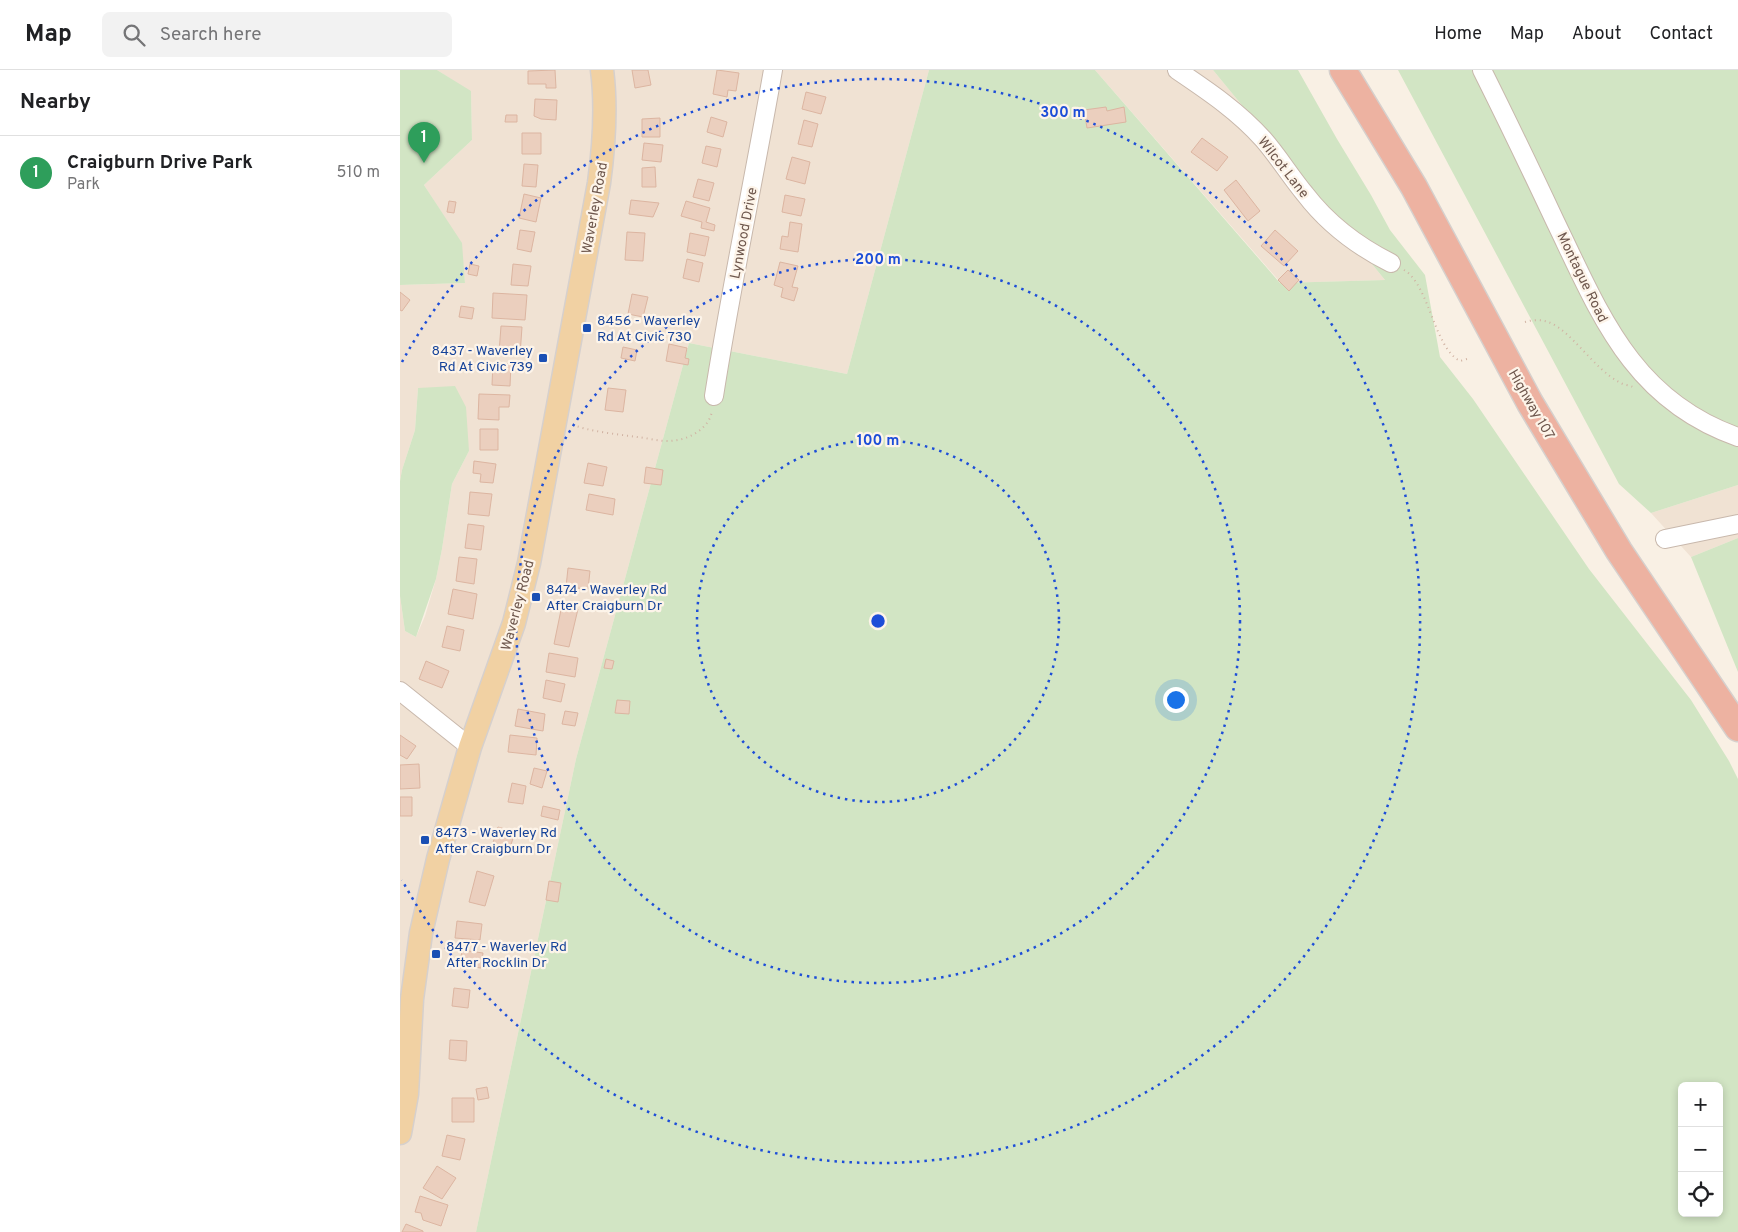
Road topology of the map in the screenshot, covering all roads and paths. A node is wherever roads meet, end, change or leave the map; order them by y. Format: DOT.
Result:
graph roads {
  1 [pos="602,70"];
  2 [pos="773,70"];
  3 [pos="1176,70"];
  4 [pos="1329,70"];
  5 [pos="1343,70"];
  6 [pos="1356,70"];
  7 [pos="1482,70"];
  8 [pos="1414,187"];
  9 [pos="1391,263"];
  10 [pos="1525,322"];
  11 [pos="1467,359"];
  12 [pos="1637,388"];
  13 [pos="714,396"];
  14 [pos="554,422"];
  15 [pos="1738,437"];
  16 [pos="1738,524"];
  17 [pos="1665,539"];
  18 [pos="400,691"];
  19 [pos="1738,728"];
  20 [pos="470,747"];
  21 [pos="404,1074"];
  22 [pos="400,1133"];
  1 -- 14 [label="main road, Waverley Road"];
  2 -- 13 [label="street, Lynwood Drive"];
  3 -- 9 [label="street, Wilcot Lane"];
  4 -- 8 [label="highway"];
  5 -- 8 [label="highway, Highway 107"];
  6 -- 8 [label="highway"];
  7 -- 15 [label="street, Montague Road"];
  8 -- 19 [label="highway, Highway 107"];
  9 -- 11 [label="path"];
  10 -- 12 [label="path"];
  13 -- 14 [label="path"];
  14 -- 20 [label="main road, Waverley Road"];
  16 -- 17 [label="street"];
  18 -- 20 [label="street"];
  20 -- 21 [label="main road, Waverley Road"];
  21 -- 22 [label="main road, Waverley Road"];
}
